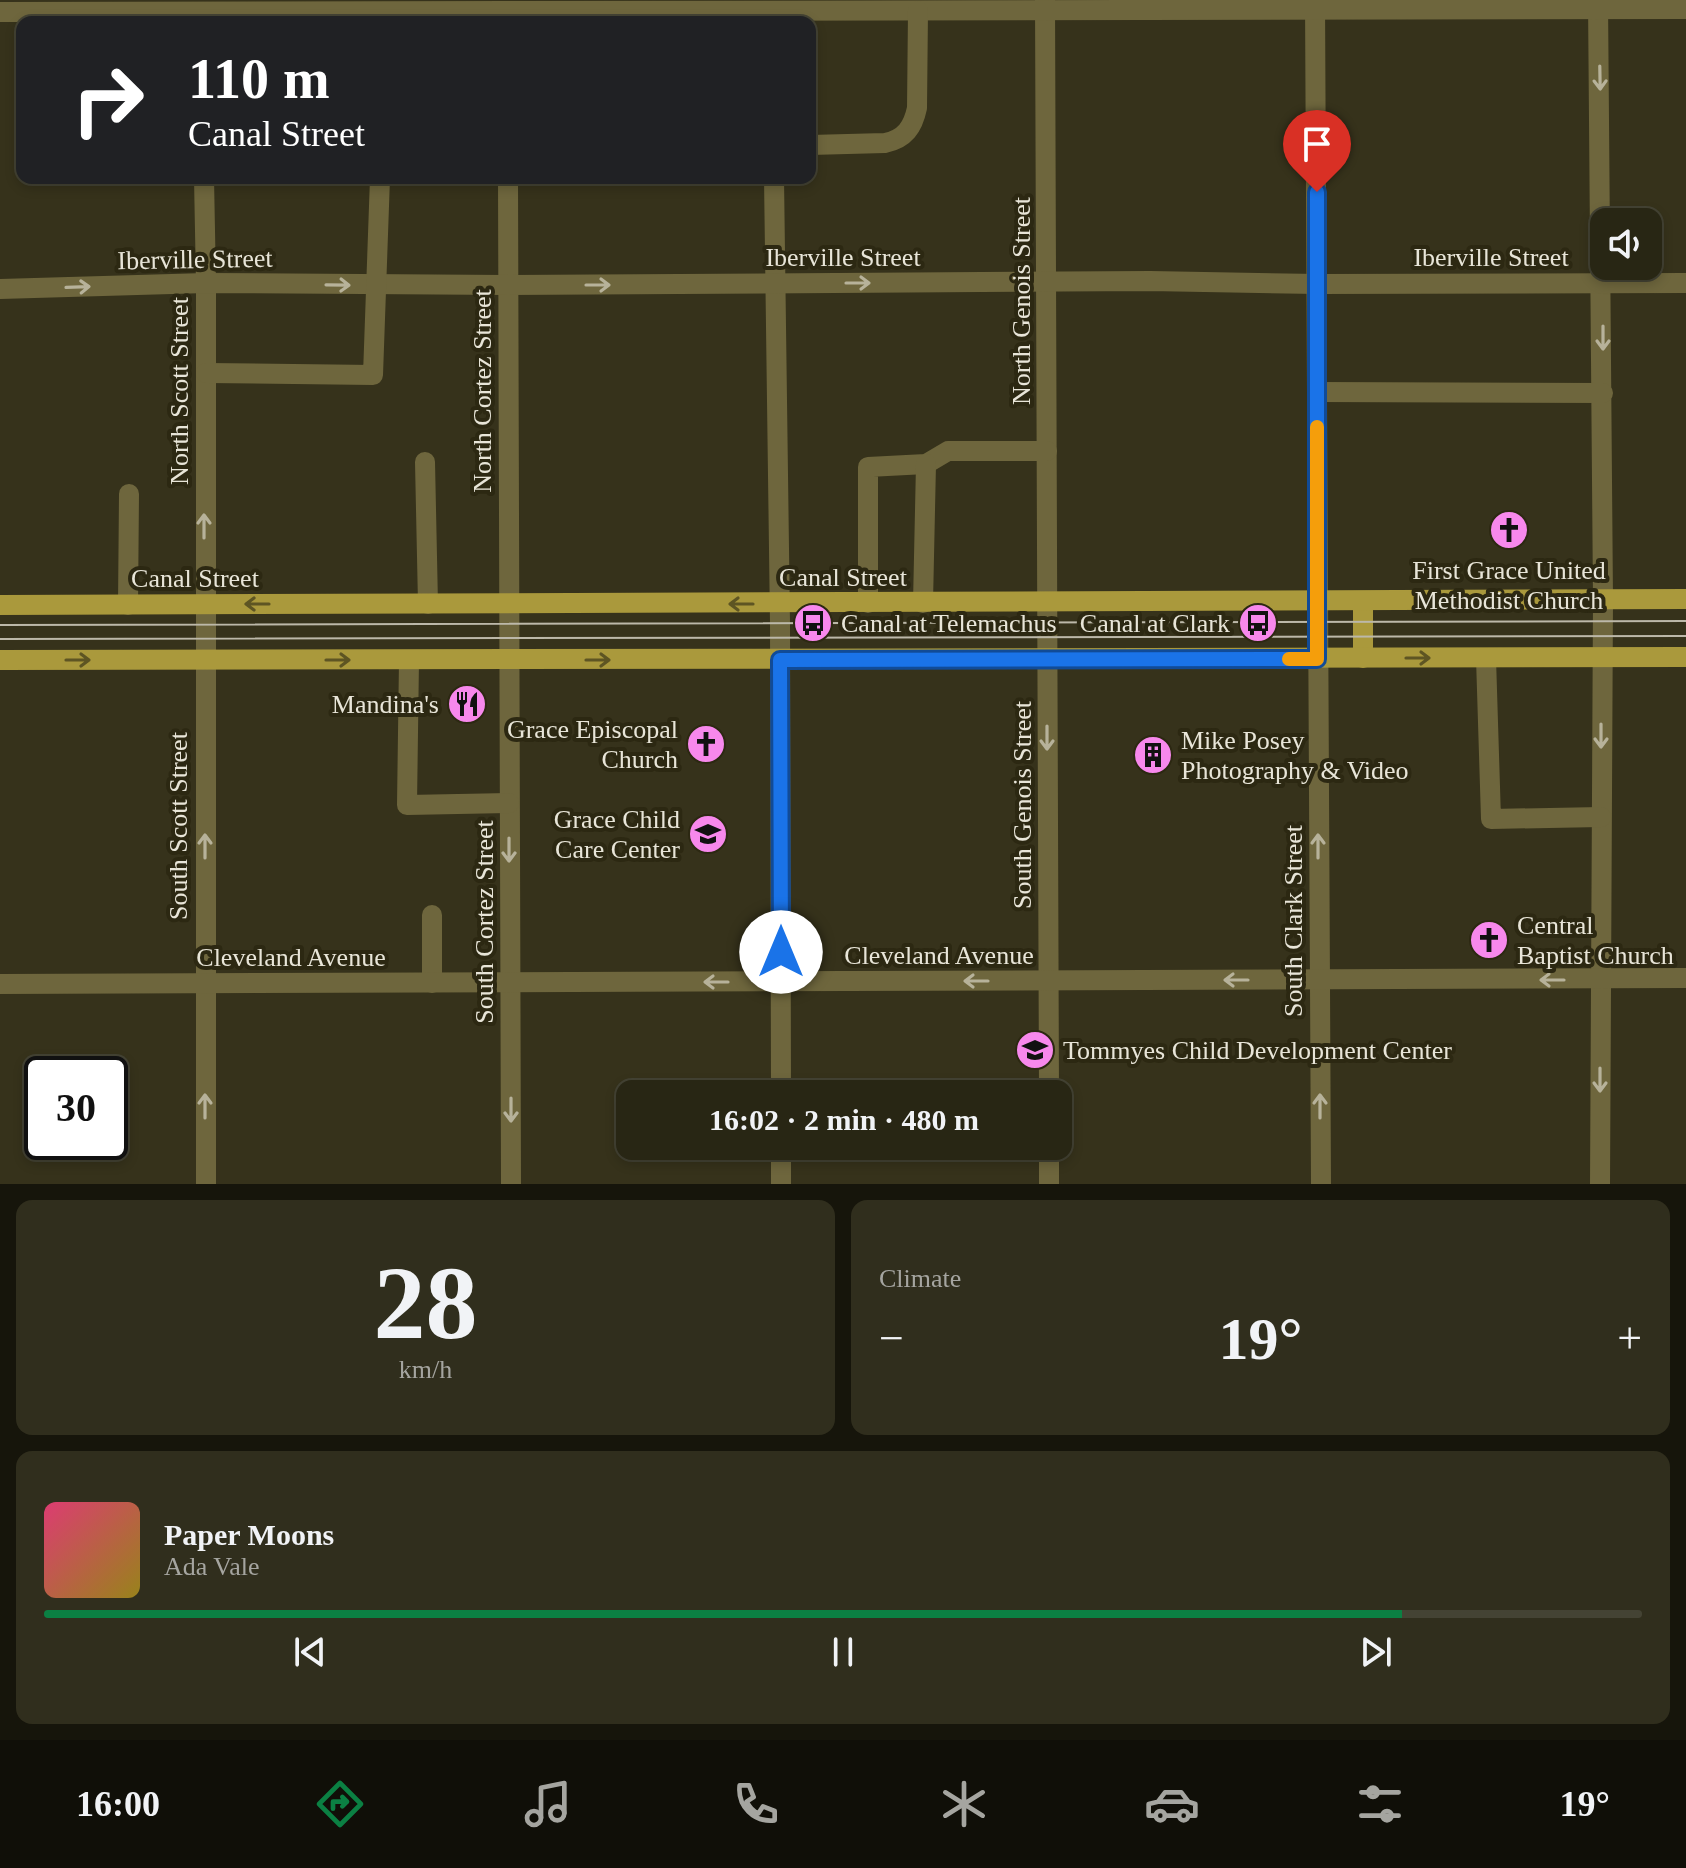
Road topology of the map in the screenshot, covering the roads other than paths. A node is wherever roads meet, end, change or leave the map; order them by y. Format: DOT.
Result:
graph roads {
  1 [pos="1598,4"];
  2 [pos="1316,5"];
  3 [pos="1046,6"];
  4 [pos="1686,9"];
  5 [pos="204,11"];
  6 [pos="508,11"];
  7 [pos="774,11"];
  8 [pos="918,11"];
  9 [pos="0,12"];
  10 [pos="816,145"];
  11 [pos="204,184"];
  12 [pos="380,184"];
  13 [pos="508,184"];
  14 [pos="774,184"];
  15 [pos="1048,282"];
  16 [pos="206,283"];
  17 [pos="1603,283"];
  18 [pos="1686,283"];
  19 [pos="775,284"];
  20 [pos="1318,284"];
  21 [pos="1,285"];
  22 [pos="375,285"];
  23 [pos="508,285"];
  24 [pos="206,373"];
  25 [pos="1317,392"];
  26 [pos="1603,393"];
  27 [pos="1047,451"];
  28 [pos="425,462"];
  29 [pos="926,464"];
  30 [pos="129,494"];
  31 [pos="1603,599"];
  32 [pos="1686,599"];
  33 [pos="1363,601"];
  34 [pos="1316,602"];
  35 [pos="868,603"];
  36 [pos="923,603"];
  37 [pos="1046,603"];
  38 [pos="204,604"];
  39 [pos="428,604"];
  40 [pos="508,604"];
  41 [pos="780,604"];
  42 [pos="0,605"];
  43 [pos="128,605"];
  44 [pos="1686,657"];
  45 [pos="1363,658"];
  46 [pos="1486,658"];
  47 [pos="1602,658"];
  48 [pos="1317,659"];
  49 [pos="0,660"];
  50 [pos="204,660"];
  51 [pos="409,660"];
  52 [pos="508,660"];
  53 [pos="780,660"];
  54 [pos="1047,660"];
  55 [pos="509,803"];
  56 [pos="1601,817"];
  57 [pos="432,915"];
  58 [pos="1686,978"];
  59 [pos="1600,979"];
  60 [pos="1319,980"];
  61 [pos="1048,981"];
  62 [pos="510,982"];
  63 [pos="781,982"];
  64 [pos="205,983"];
  65 [pos="432,983"];
  66 [pos="0,984"];
  67 [pos="781,1080"];
  68 [pos="1049,1080"];
  69 [pos="781,1160"];
  70 [pos="1049,1160"];
  71 [pos="206,1184"];
  72 [pos="511,1184"];
  73 [pos="781,1184"];
  74 [pos="1049,1184"];
  75 [pos="1321,1184"];
  76 [pos="1600,1184"];
  1 -- 2 [label="street"];
  1 -- 4 [label="street"];
  1 -- 17 [label="street, one-way"];
  2 -- 3 [label="street"];
  2 -- 20 [label="street, South Clark Street"];
  3 -- 8 [label="street"];
  3 -- 15 [label="street, North Genois Street"];
  5 -- 6 [label="street"];
  5 -- 9 [label="street"];
  6 -- 7 [label="street"];
  7 -- 8 [label="street"];
  8 -- 10 [label="street"];
  11 -- 16 [label="street, North Scott Street"];
  12 -- 22 [label="street"];
  13 -- 23 [label="street, North Cortez Street"];
  14 -- 19 [label="street"];
  19 -- 15 [label="street, Iberville Street, one-way"];
  15 -- 20 [label="street, Iberville Street"];
  15 -- 27 [label="street, North Genois Street"];
  21 -- 16 [label="street, Iberville Street, one-way"];
  16 -- 22 [label="street, Iberville Street, one-way"];
  16 -- 24 [label="street, North Scott Street"];
  17 -- 18 [label="street, Iberville Street"];
  17 -- 20 [label="street, Iberville Street"];
  17 -- 26 [label="street, one-way"];
  23 -- 19 [label="street, Iberville Street, one-way"];
  19 -- 41 [label="street"];
  20 -- 25 [label="street, South Clark Street"];
  22 -- 23 [label="street, Iberville Street"];
  22 -- 24 [label="street"];
  23 -- 40 [label="street, North Cortez Street"];
  38 -- 24 [label="street, North Scott Street, one-way"];
  25 -- 26 [label="street"];
  25 -- 34 [label="street, South Clark Street"];
  26 -- 31 [label="street"];
  27 -- 29 [label="street"];
  27 -- 37 [label="street, North Genois Street"];
  28 -- 39 [label="street"];
  29 -- 35 [label="street"];
  29 -- 36 [label="street"];
  30 -- 43 [label="street"];
  31 -- 32 [label="main road, Canal Street"];
  31 -- 33 [label="main road, Canal Street"];
  31 -- 47 [label="street"];
  33 -- 34 [label="main road, Canal Street"];
  33 -- 45 [label="main road"];
  34 -- 37 [label="main road, Canal Street"];
  34 -- 48 [label="street, South Clark Street"];
  35 -- 36 [label="main road, Canal Street"];
  35 -- 41 [label="main road, Canal Street"];
  36 -- 37 [label="main road, Canal Street"];
  37 -- 54 [label="street, South Genois Street"];
  39 -- 38 [label="main road, Canal Street, one-way"];
  38 -- 43 [label="main road, Canal Street"];
  38 -- 50 [label="street, North Scott Street"];
  39 -- 40 [label="main road, Canal Street"];
  41 -- 40 [label="main road, Canal Street, one-way"];
  40 -- 52 [label="street, North Cortez Street"];
  41 -- 53 [label="street"];
  42 -- 43 [label="main road, Canal Street"];
  44 -- 47 [label="main road"];
  45 -- 46 [label="main road, one-way"];
  45 -- 48 [label="main road"];
  46 -- 47 [label="main road"];
  46 -- 56 [label="street"];
  47 -- 56 [label="street, one-way"];
  48 -- 54 [label="main road"];
  60 -- 48 [label="street, South Clark Street, one-way"];
  49 -- 50 [label="main road, one-way"];
  50 -- 51 [label="main road, one-way"];
  64 -- 50 [label="street, South Scott Street, one-way"];
  51 -- 52 [label="main road"];
  51 -- 55 [label="street"];
  52 -- 53 [label="main road, one-way"];
  52 -- 55 [label="street, South Cortez Street"];
  53 -- 54 [label="main road"];
  53 -- 63 [label="street"];
  54 -- 61 [label="street, South Genois Street, one-way"];
  55 -- 62 [label="street, South Cortez Street, one-way"];
  56 -- 59 [label="street"];
  57 -- 65 [label="street"];
  58 -- 59 [label="street, Cleveland Avenue"];
  59 -- 60 [label="street, Cleveland Avenue, one-way"];
  59 -- 76 [label="street, one-way"];
  60 -- 61 [label="street, Cleveland Avenue, one-way"];
  75 -- 60 [label="street, South Clark Street, one-way"];
  61 -- 63 [label="street, Cleveland Avenue, one-way"];
  61 -- 68 [label="street, South Genois Street"];
  63 -- 62 [label="street, Cleveland Avenue, one-way"];
  62 -- 65 [label="street, Cleveland Avenue"];
  62 -- 72 [label="street, South Cortez Street, one-way"];
  63 -- 67 [label="street"];
  64 -- 65 [label="street, Cleveland Avenue"];
  64 -- 66 [label="street, Cleveland Avenue"];
  71 -- 64 [label="street, South Scott Street, one-way"];
  69 -- 73 [label="street"];
  70 -- 74 [label="street"];
}
